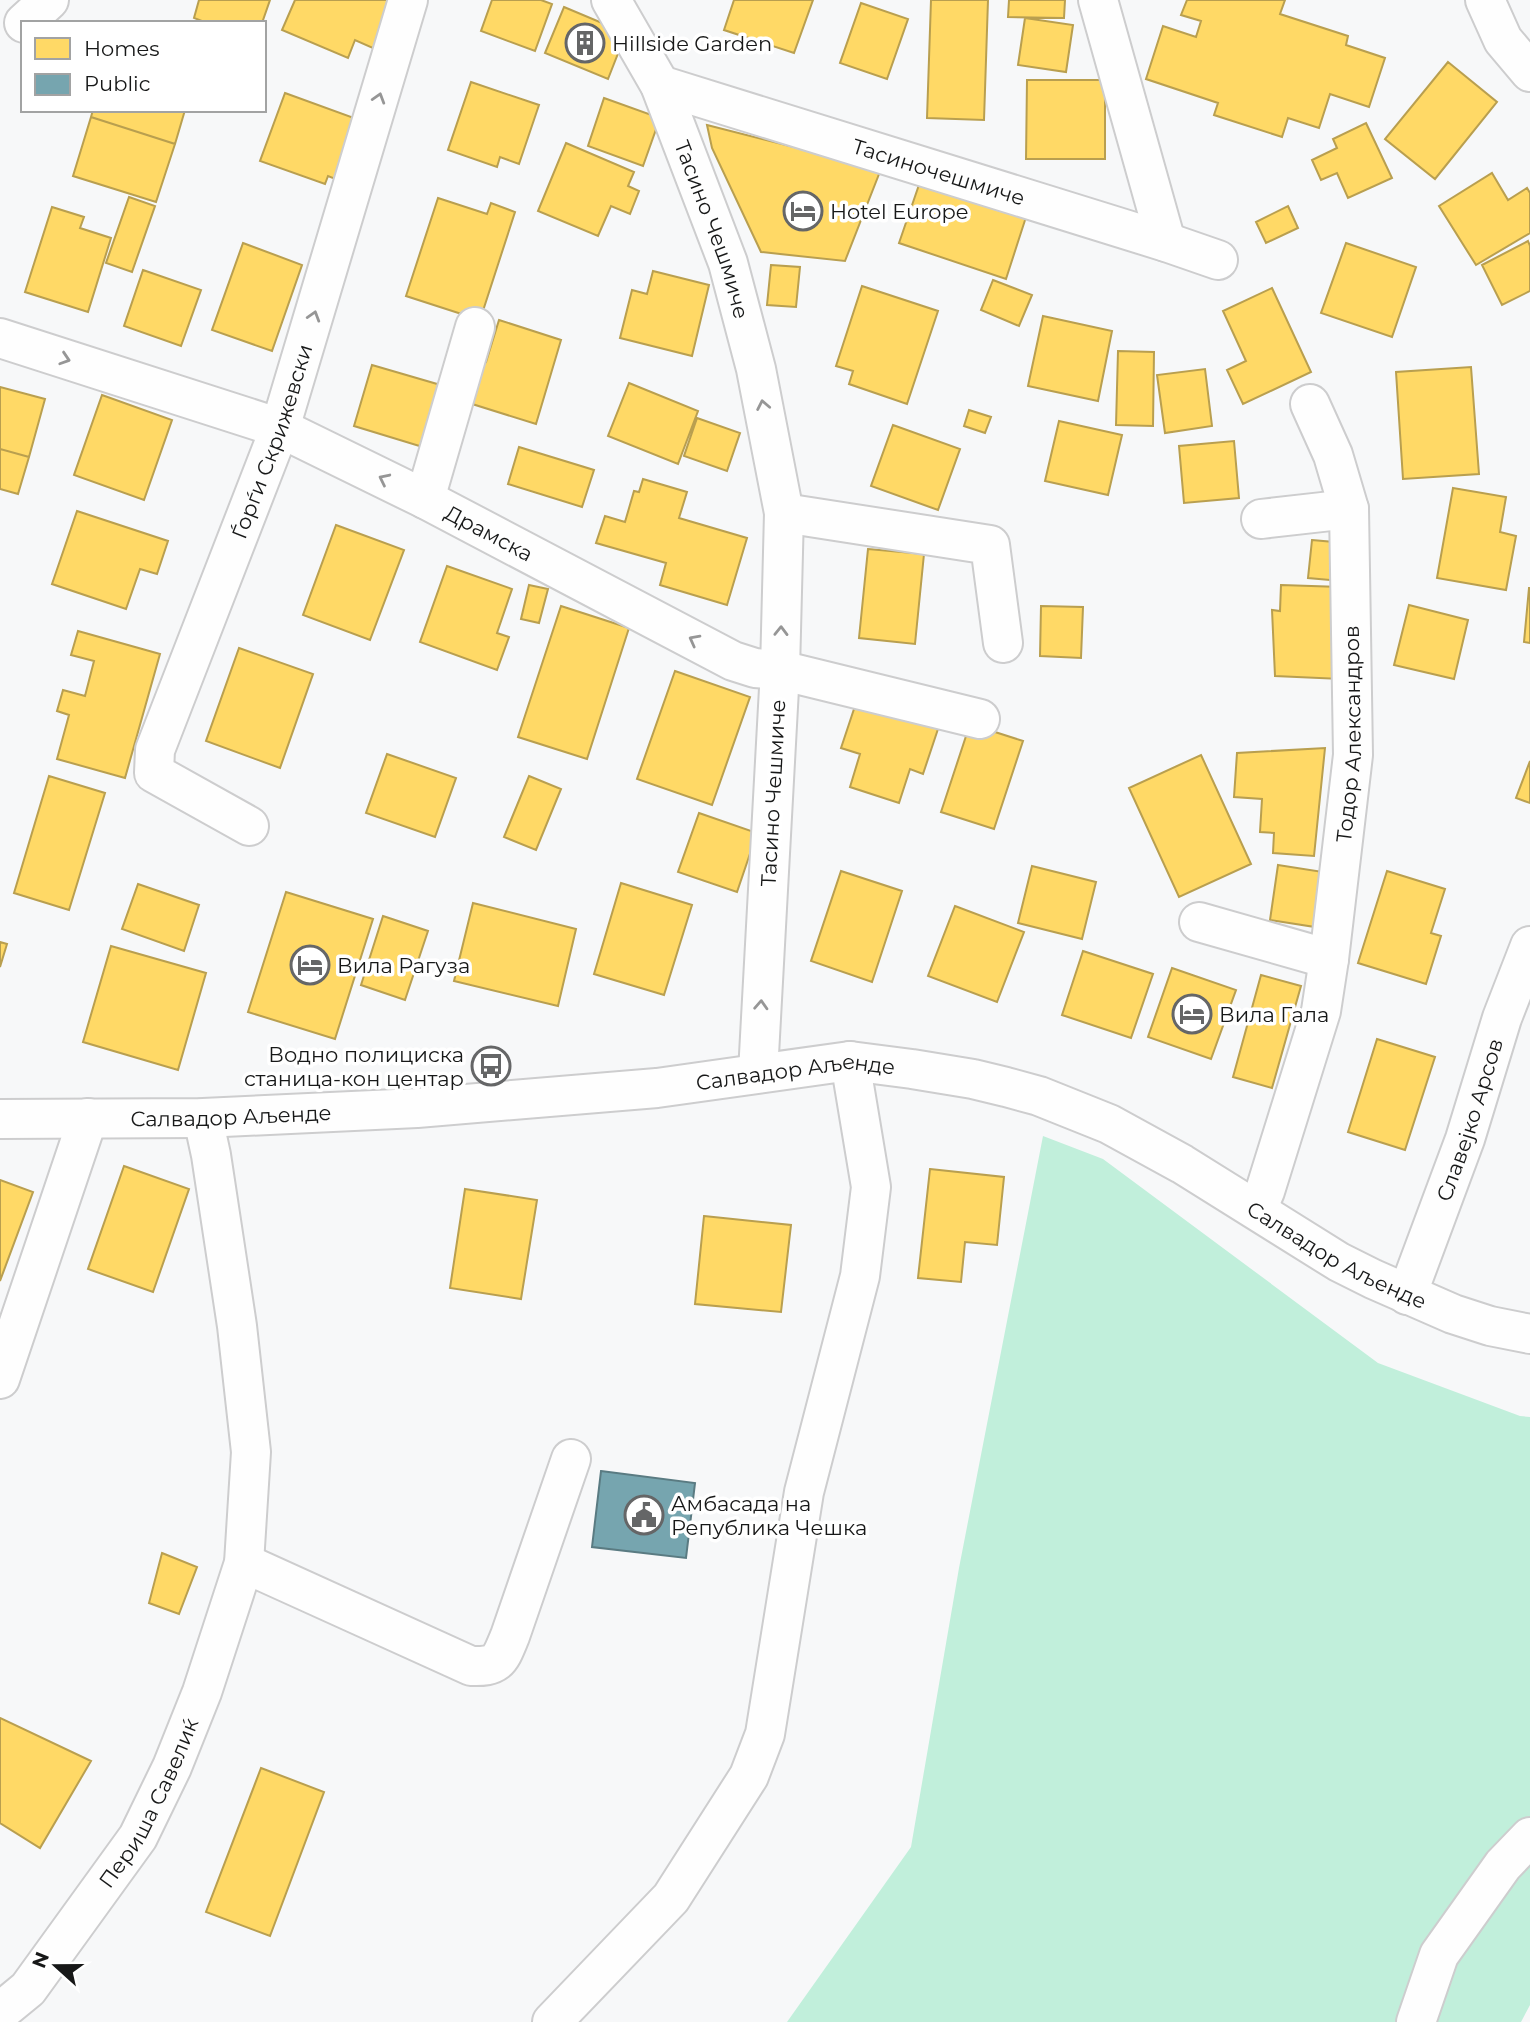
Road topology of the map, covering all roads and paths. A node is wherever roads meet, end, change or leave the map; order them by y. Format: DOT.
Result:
graph roads {
  1 [pos="49,0"];
  2 [pos="408,0"];
  3 [pos="611,0"];
  4 [pos="1098,0"];
  5 [pos="1485,0"];
  6 [pos="25,21"];
  7 [pos="21,25"];
  8 [pos="0,45"];
  9 [pos="1530,72"];
  10 [pos="660,85"];
  11 [pos="1166,242"];
  12 [pos="1218,260"];
  13 [pos="475,327"];
  14 [pos="0,338"];
  15 [pos="1310,404"];
  16 [pos="280,428"];
  17 [pos="425,499"];
  18 [pos="1349,509"];
  19 [pos="784,513"];
  20 [pos="1261,519"];
  21 [pos="1003,643"];
  22 [pos="780,670"];
  23 [pos="980,719"];
  24 [pos="249,826"];
  25 [pos="1199,922"];
  26 [pos="1530,946"];
  27 [pos="1329,959"];
  28 [pos="850,1060"];
  29 [pos="758,1073"];
  30 [pos="88,1118"];
  31 [pos="203,1118"];
  32 [pos="0,1119"];
  33 [pos="1257,1210"];
  34 [pos="1407,1295"];
  35 [pos="1490,1326"];
  36 [pos="1530,1334"];
  37 [pos="1530,1343"];
  38 [pos="0,1379"];
  39 [pos="571,1459"];
  40 [pos="244,1563"];
  41 [pos="1530,1837"];
  42 [pos="0,2012"];
  43 [pos="552,2022"];
  44 [pos="1416,2022"];
  1 -- 6 [label="street"];
  16 -- 2 [label="street, Ѓорѓи Скрижевски, one-way"];
  3 -- 10 [label="street, Тасино Чешмиче"];
  4 -- 11 [label="street"];
  5 -- 9 [label="street"];
  7 -- 8 [label="street"];
  10 -- 11 [label="street, Тасиночешмиче"];
  19 -- 10 [label="street, Тасино Чешмиче, one-way"];
  11 -- 12 [label="street, Тасиночешмиче"];
  13 -- 17 [label="street"];
  14 -- 16 [label="street, Драмска, one-way"];
  15 -- 18 [label="street, Тодор Александров"];
  17 -- 16 [label="street, Драмска, one-way"];
  16 -- 24 [label="street, Ѓорѓи Скрижевски"];
  22 -- 17 [label="street, Драмска, one-way"];
  18 -- 20 [label="street"];
  18 -- 27 [label="street, Тодор Александров"];
  19 -- 21 [label="street"];
  22 -- 19 [label="street, Тасино Чешмиче, one-way"];
  22 -- 23 [label="street, Драмска"];
  29 -- 22 [label="street, Тасино Чешмиче, one-way"];
  25 -- 27 [label="street"];
  26 -- 34 [label="street, Славејко Арсов"];
  27 -- 33 [label="street, Тодор Александров"];
  28 -- 29 [label="street, Салвадор Аљенде"];
  28 -- 33 [label="street, Салвадор Аљенде"];
  28 -- 43 [label="street"];
  29 -- 31 [label="street, Салвадор Аљенде"];
  30 -- 31 [label="street, Салвадор Аљенде"];
  30 -- 32 [label="street, Салвадор Аљенде"];
  30 -- 38 [label="street"];
  31 -- 40 [label="street, Периша Савелиќ"];
  33 -- 34 [label="street, Салвадор Аљенде"];
  34 -- 35 [label="street, Салвадор Аљенде"];
  35 -- 36 [label="street, Салвадор Аљенде"];
  35 -- 37 [label="street"];
  39 -- 40 [label="street"];
  40 -- 42 [label="street, Периша Савелиќ"];
  41 -- 44 [label="street"];
}
